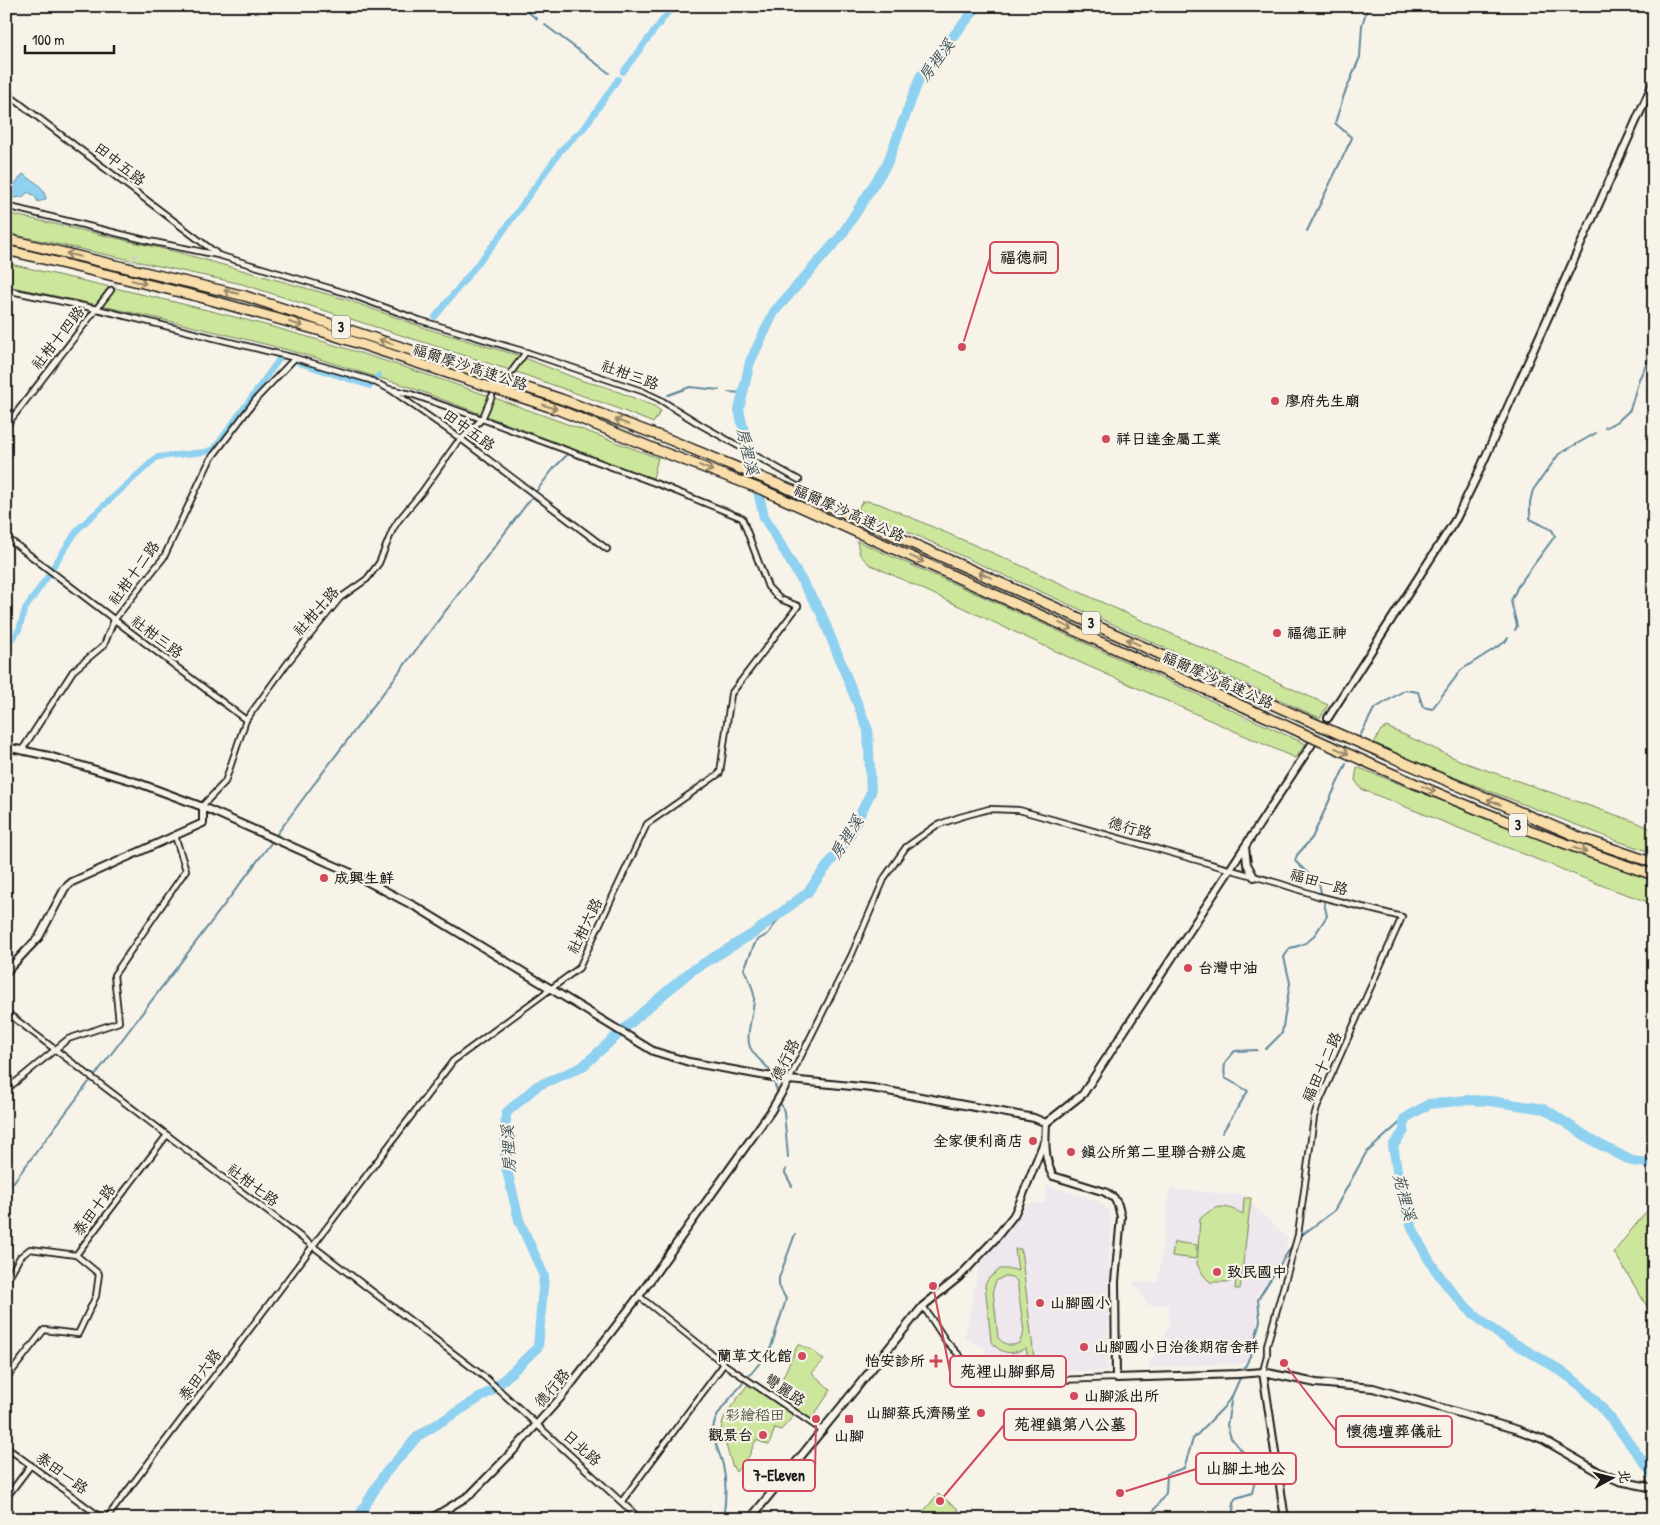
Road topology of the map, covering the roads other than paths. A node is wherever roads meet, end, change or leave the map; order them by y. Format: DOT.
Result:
graph roads {
  1 [pos="1654,81"];
  2 [pos="6,93"];
  3 [pos="6,206"];
  4 [pos="6,239"];
  5 [pos="6,250"];
  6 [pos="218,255"];
  7 [pos="6,290"];
  8 [pos="111,290"];
  9 [pos="97,309"];
  10 [pos="526,352"];
  11 [pos="295,358"];
  12 [pos="512,370"];
  13 [pos="389,389"];
  14 [pos="492,396"];
  15 [pos="482,419"];
  16 [pos="6,426"];
  17 [pos="461,439"];
  18 [pos="800,480"];
  19 [pos="6,537"];
  20 [pos="608,549"];
  21 [pos="114,620"];
  22 [pos="1328,718"];
  23 [pos="246,720"];
  24 [pos="1312,744"];
  25 [pos="6,747"];
  26 [pos="22,750"];
  27 [pos="203,807"];
  28 [pos="175,836"];
  29 [pos="1245,847"];
  30 [pos="1654,863"];
  31 [pos="1229,870"];
  32 [pos="1654,875"];
  33 [pos="1254,877"];
  34 [pos="1402,917"];
  35 [pos="6,972"];
  36 [pos="550,989"];
  37 [pos="6,1012"];
  38 [pos="56,1050"];
  39 [pos="789,1080"];
  40 [pos="6,1090"];
  41 [pos="1046,1123"];
  42 [pos="167,1134"];
  43 [pos="1045,1141"];
  44 [pos="314,1246"];
  45 [pos="76,1255"];
  46 [pos="6,1282"];
  47 [pos="640,1296"];
  48 [pos="923,1306"];
  49 [pos="724,1364"];
  50 [pos="1263,1372"];
  51 [pos="1116,1378"];
  52 [pos="6,1379"];
  53 [pos="507,1398"];
  54 [pos="537,1424"];
  55 [pos="823,1430"];
  56 [pos="6,1447"];
  57 [pos="30,1465"];
  58 [pos="1654,1488"];
  59 [pos="6,1498"];
  60 [pos="622,1501"];
  61 [pos="104,1519"];
  62 [pos="430,1519"];
  63 [pos="640,1519"];
  64 [pos="750,1519"];
  65 [pos="1285,1519"];
  1 -- 22 [label="main road"];
  2 -- 6 [label="street, 田中五路"];
  3 -- 6 [label="street, 社柑三路"];
  30 -- 4 [label="highway, 福爾摩沙高速公路 / 3, one-way, bridge"];
  5 -- 32 [label="highway, 福爾摩沙高速公路 / 3, one-way, bridge"];
  6 -- 10 [label="street, 社柑三路"];
  7 -- 9 [label="street"];
  8 -- 9 [label="street, 社柑十四路"];
  9 -- 11 [label="street"];
  9 -- 16 [label="street, 社柑十四路"];
  10 -- 12 [label="street"];
  10 -- 18 [label="street, 社柑三路"];
  11 -- 13 [label="street"];
  11 -- 21 [label="street, 社柑十二路"];
  13 -- 15 [label="street"];
  13 -- 17 [label="street, 田中五路"];
  14 -- 15 [label="street"];
  15 -- 17 [label="street, 社柑十路"];
  15 -- 36 [label="street, 社柑六路"];
  17 -- 20 [label="street, 田中五路"];
  17 -- 23 [label="street, 社柑十路"];
  19 -- 21 [label="street, 社柑三路"];
  21 -- 23 [label="street, 社柑三路"];
  21 -- 26 [label="street, 社柑十二路"];
  23 -- 27 [label="street, 社柑十路"];
  24 -- 29 [label="main road"];
  25 -- 26 [label="main road"];
  26 -- 27 [label="main road"];
  27 -- 28 [label="main road"];
  27 -- 36 [label="main road"];
  28 -- 35 [label="main road"];
  28 -- 38 [label="street"];
  29 -- 31 [label="main road"];
  29 -- 33 [label="main road"];
  31 -- 33 [label="street, 福田一路"];
  31 -- 39 [label="street, 德行路"];
  31 -- 41 [label="main road"];
  33 -- 34 [label="street, 福田一路"];
  34 -- 50 [label="street, 福田十二路"];
  36 -- 39 [label="main road"];
  36 -- 44 [label="street, 社柑六路"];
  37 -- 38 [label="street, 社柑七路"];
  38 -- 40 [label="street"];
  38 -- 42 [label="street, 社柑七路"];
  39 -- 41 [label="main road"];
  39 -- 47 [label="main road, 德行路"];
  41 -- 43 [label="main road"];
  42 -- 44 [label="street, 社柑七路"];
  42 -- 45 [label="street, 泰田十路"];
  43 -- 48 [label="main road"];
  43 -- 51 [label="main road"];
  44 -- 53 [label="street, 社柑七路"];
  44 -- 61 [label="street, 泰田六路"];
  45 -- 46 [label="street, 泰田十路"];
  45 -- 52 [label="street"];
  47 -- 49 [label="street, 彎麗路"];
  47 -- 54 [label="main road, 德行路"];
  48 -- 51 [label="street"];
  48 -- 55 [label="main road"];
  49 -- 55 [label="street, 彎麗路"];
  49 -- 60 [label="street"];
  50 -- 51 [label="main road"];
  50 -- 58 [label="main road"];
  50 -- 65 [label="main road"];
  53 -- 54 [label="street, 日北路"];
  54 -- 60 [label="street, 日北路"];
  54 -- 62 [label="main road, 德行路"];
  55 -- 64 [label="main road"];
  56 -- 57 [label="street, 泰田一路"];
  57 -- 59 [label="street"];
  57 -- 61 [label="street, 泰田一路"];
  60 -- 63 [label="street, 日北路"];
}
